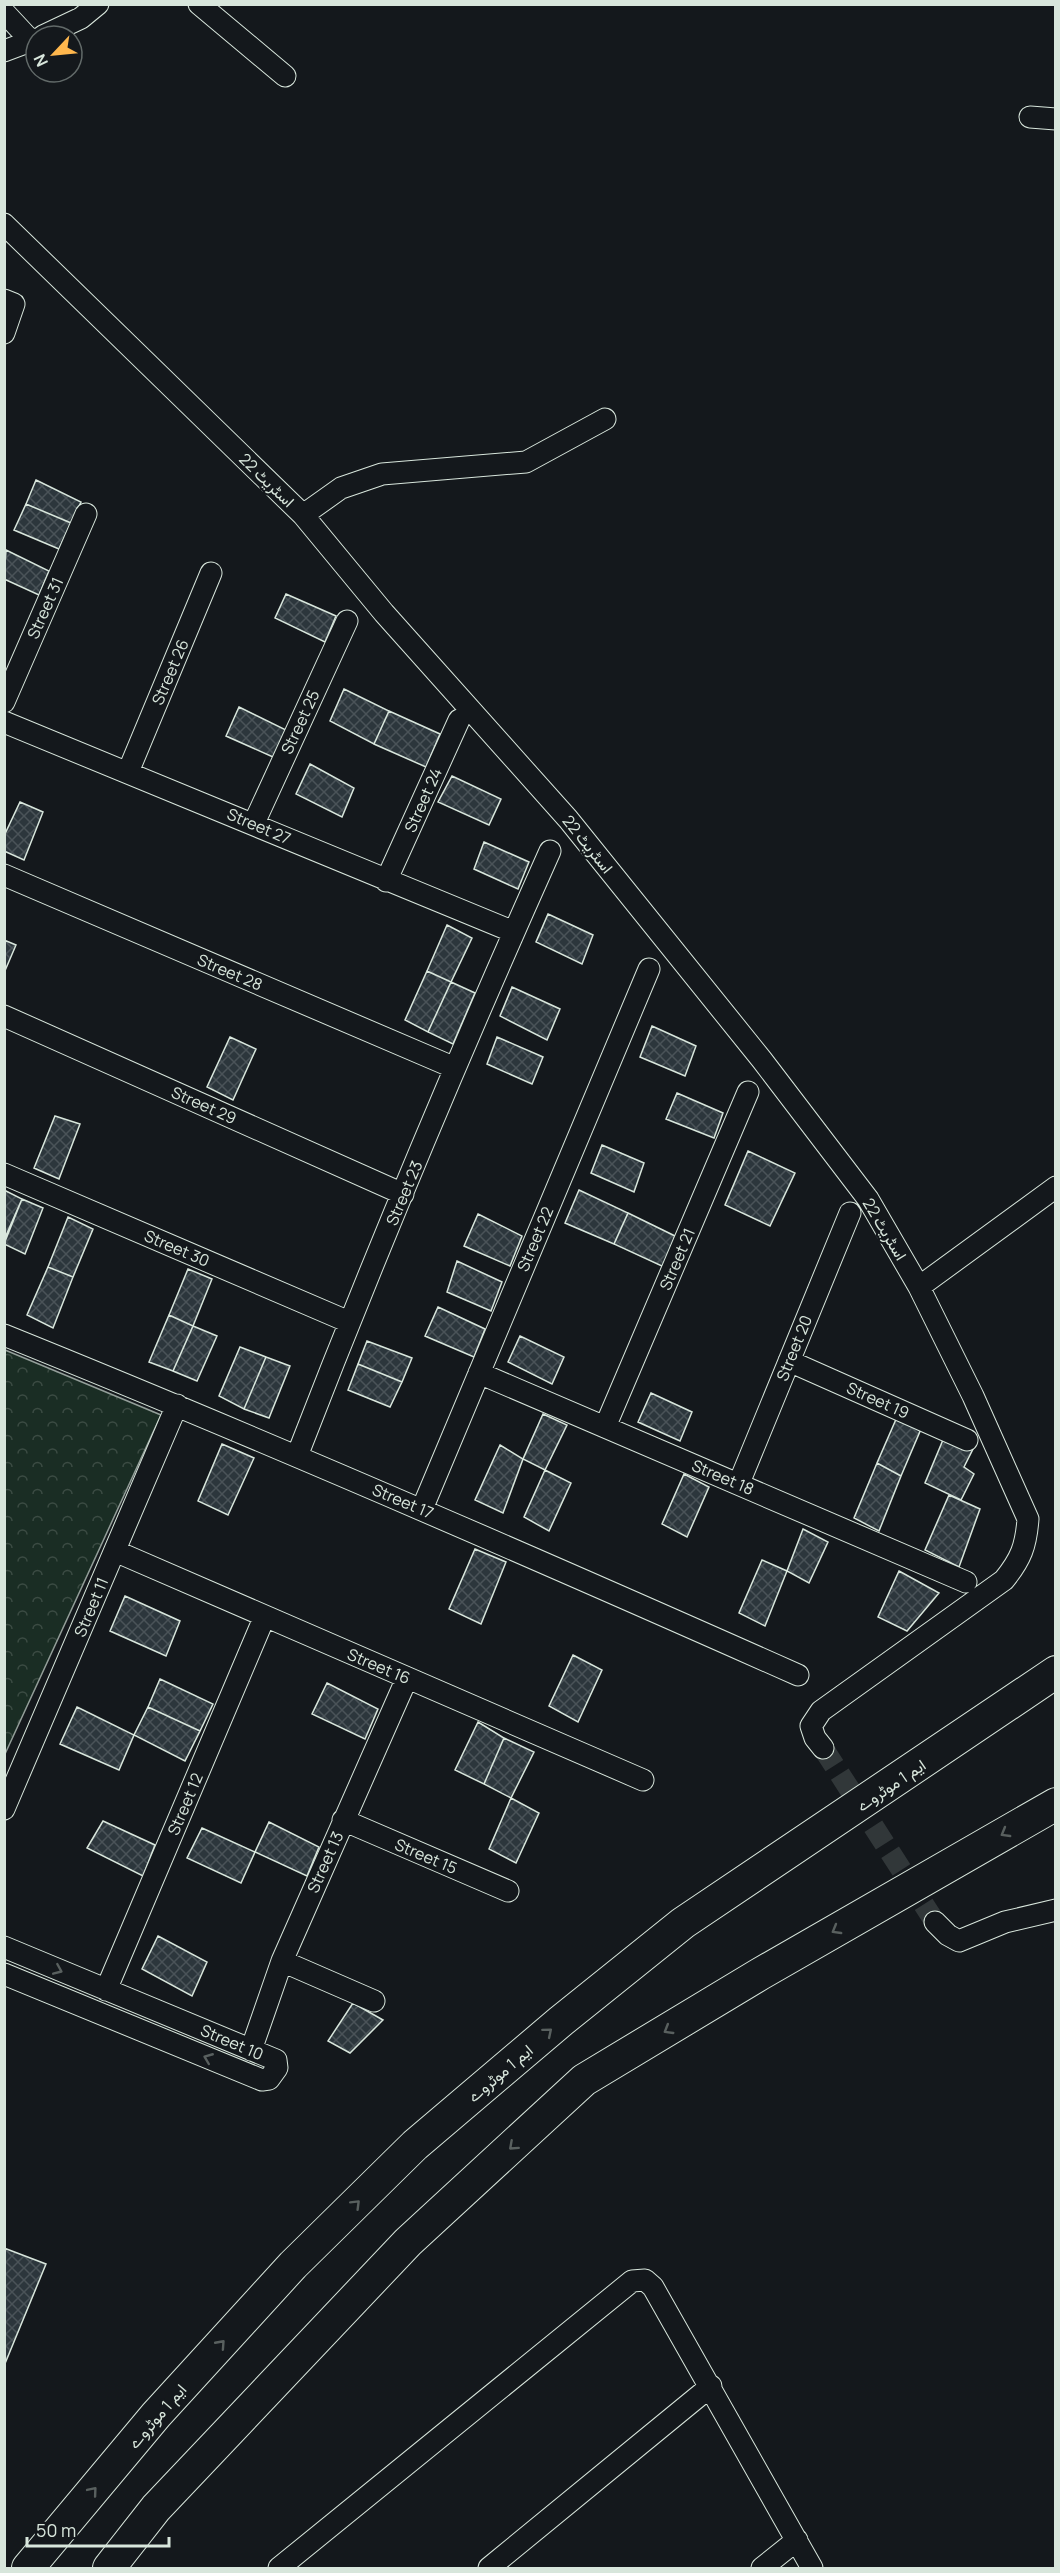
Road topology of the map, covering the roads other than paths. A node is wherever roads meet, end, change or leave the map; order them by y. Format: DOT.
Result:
graph roads {
  1 [pos="98,4"];
  2 [pos="199,4"];
  3 [pos="4,12"];
  4 [pos="68,24"];
  5 [pos="24,28"];
  6 [pos="24,44"];
  7 [pos="4,51"];
  8 [pos="285,76"];
  9 [pos="1030,117"];
  10 [pos="1056,119"];
  11 [pos="4,224"];
  12 [pos="9,302"];
  13 [pos="4,333"];
  14 [pos="605,418"];
  15 [pos="86,514"];
  16 [pos="303,515"];
  17 [pos="211,573"];
  18 [pos="347,621"];
  19 [pos="4,702"];
  20 [pos="459,720"];
  21 [pos="4,722"];
  22 [pos="128,772"];
  23 [pos="254,824"];
  24 [pos="550,851"];
  25 [pos="4,875"];
  26 [pos="386,881"];
  27 [pos="514,932"];
  28 [pos="649,969"];
  29 [pos="4,1016"];
  30 [pos="455,1068"];
  31 [pos="748,1092"];
  32 [pos="4,1174"];
  33 [pos="1056,1187"];
  34 [pos="403,1194"];
  35 [pos="850,1213"];
  36 [pos="919,1287"];
  37 [pos="349,1322"];
  38 [pos="4,1335"];
  39 [pos="789,1361"];
  40 [pos="479,1373"];
  41 [pos="177,1405"];
  42 [pos="605,1427"];
  43 [pos="967,1440"];
  44 [pos="297,1456"];
  45 [pos="739,1483"];
  46 [pos="422,1509"];
  47 [pos="115,1551"];
  48 [pos="966,1582"];
  49 [pos="264,1618"];
  50 [pos="1056,1672"];
  51 [pos="798,1675"];
  52 [pos="407,1678"];
  53 [pos="823,1748"];
  54 [pos="643,1780"];
  55 [pos="1056,1804"];
  56 [pos="4,1809"];
  57 [pos="343,1820"];
  58 [pos="508,1891"];
  59 [pos="1056,1910"];
  60 [pos="935,1922"];
  61 [pos="4,1947"];
  62 [pos="282,1961"];
  63 [pos="4,1974"];
  64 [pos="106,1990"];
  65 [pos="374,2001"];
  66 [pos="251,2050"];
  67 [pos="711,2386"];
  68 [pos="797,2540"];
  69 [pos="28,2568"];
  70 [pos="109,2568"];
  71 [pos="279,2568"];
  72 [pos="489,2568"];
  73 [pos="762,2568"];
  74 [pos="812,2568"];
  1 -- 4 [label="street"];
  2 -- 8 [label="street"];
  3 -- 5 [label="street"];
  6 -- 7 [label="street"];
  9 -- 10 [label="street"];
  11 -- 16 [label="street, اسٹریٹ 22"];
  12 -- 13 [label="street"];
  14 -- 16 [label="street"];
  15 -- 19 [label="street, Street 31"];
  16 -- 36 [label="street, اسٹریٹ 22"];
  17 -- 22 [label="street, Street 26"];
  18 -- 23 [label="street, Street 25"];
  20 -- 26 [label="street, Street 24"];
  21 -- 22 [label="street, Street 27"];
  22 -- 23 [label="street, Street 27"];
  23 -- 26 [label="street, Street 27"];
  24 -- 27 [label="street, Street 23"];
  25 -- 30 [label="street, Street 28"];
  26 -- 27 [label="street, Street 27"];
  27 -- 30 [label="street, Street 23"];
  28 -- 40 [label="street, Street 22"];
  29 -- 34 [label="street, Street 29"];
  30 -- 34 [label="street, Street 23"];
  31 -- 42 [label="street, Street 21"];
  32 -- 37 [label="street, Street 30"];
  33 -- 36 [label="street"];
  34 -- 37 [label="street, Street 23"];
  35 -- 39 [label="street, Street 20"];
  36 -- 53 [label="street, اسٹریٹ 22"];
  37 -- 44 [label="street, Street 23"];
  38 -- 41 [label="street, Street 17"];
  39 -- 43 [label="street, Street 19"];
  39 -- 45 [label="street, Street 20"];
  40 -- 42 [label="street, Street 18"];
  40 -- 46 [label="street, Street 22"];
  41 -- 44 [label="street, Street 17"];
  41 -- 47 [label="street, Street 11"];
  42 -- 45 [label="street, Street 18"];
  44 -- 46 [label="street, Street 17"];
  45 -- 48 [label="street, Street 18"];
  46 -- 51 [label="street, Street 17"];
  47 -- 49 [label="street, Street 16"];
  47 -- 56 [label="street, Street 11"];
  49 -- 52 [label="street, Street 16"];
  49 -- 64 [label="street, Street 12"];
  69 -- 50 [label="highway, ایم 1 موٹروے, one-way"];
  52 -- 54 [label="street, Street 16"];
  52 -- 57 [label="street, Street 13"];
  55 -- 70 [label="highway, one-way"];
  57 -- 58 [label="street, Street 15"];
  57 -- 62 [label="street, Street 13"];
  59 -- 60 [label="street"];
  61 -- 64 [label="street, Street 10, one-way"];
  62 -- 65 [label="street"];
  62 -- 66 [label="street, Street 13"];
  66 -- 63 [label="street, Street 10, one-way"];
  64 -- 66 [label="street, Street 10"];
  67 -- 68 [label="street"];
  67 -- 71 [label="street"];
  67 -- 72 [label="street"];
  68 -- 73 [label="street"];
  68 -- 74 [label="street"];
}
